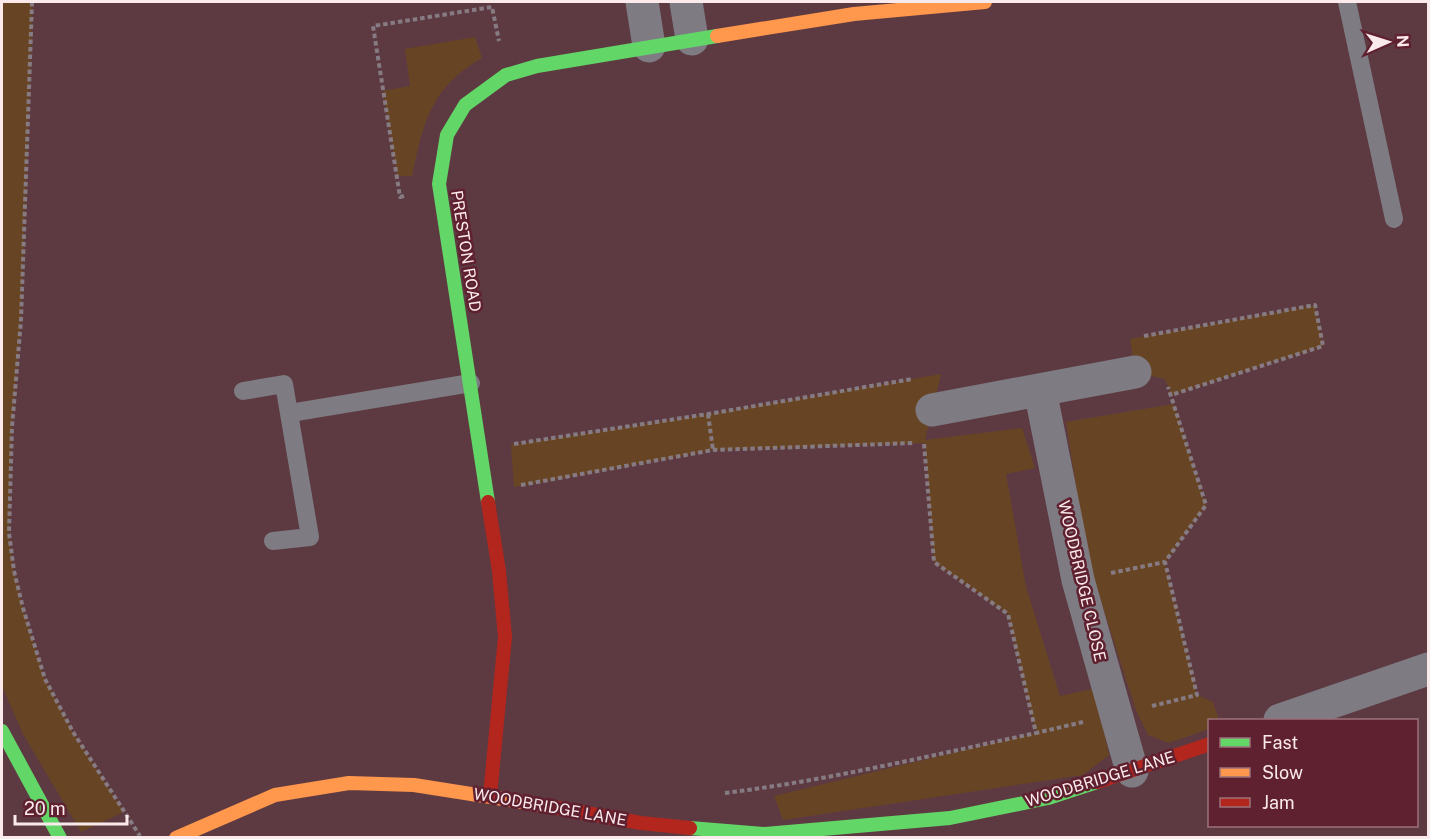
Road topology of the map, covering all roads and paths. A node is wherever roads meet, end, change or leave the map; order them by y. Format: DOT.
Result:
graph roads {
  1 [pos="32,2"];
  2 [pos="642,2"];
  3 [pos="686,2"];
  4 [pos="986,2"];
  5 [pos="1347,2"];
  6 [pos="692,39"];
  7 [pos="649,46"];
  8 [pos="506,75"];
  9 [pos="440,192"];
  10 [pos="1394,219"];
  11 [pos="1141,337"];
  12 [pos="1135,372"];
  13 [pos="917,378"];
  14 [pos="471,383"];
  15 [pos="1040,390"];
  16 [pos="243,391"];
  17 [pos="1171,395"];
  18 [pos="932,410"];
  19 [pos="290,413"];
  20 [pos="708,414"];
  21 [pos="481,449"];
  22 [pos="713,450"];
  23 [pos="487,492"];
  24 [pos="273,541"];
  25 [pos="1165,562"];
  26 [pos="1078,579"];
  27 [pos="1428,669"];
  28 [pos="1283,719"];
  29 [pos="2,731"];
  30 [pos="1036,733"];
  31 [pos="1208,744"];
  32 [pos="1132,771"];
  33 [pos="720,794"];
  34 [pos="490,796"];
  35 [pos="60,837"];
  36 [pos="141,837"];
  37 [pos="176,837"];
  1 -- 36 [label="path"];
  2 -- 7 [label="street"];
  3 -- 6 [label="street"];
  4 -- 6 [label="street, PRESTON ROAD"];
  5 -- 10 [label="lane"];
  6 -- 7 [label="street, PRESTON ROAD"];
  7 -- 8 [label="street, PRESTON ROAD"];
  8 -- 9 [label="street, PRESTON ROAD"];
  8 -- 9 [label="path"];
  9 -- 14 [label="street, PRESTON ROAD"];
  11 -- 17 [label="path"];
  12 -- 15 [label="street"];
  13 -- 20 [label="path"];
  14 -- 19 [label="lane"];
  14 -- 21 [label="street, PRESTON ROAD"];
  15 -- 18 [label="street"];
  15 -- 26 [label="street, WOODBRIDGE CLOSE"];
  16 -- 19 [label="lane"];
  18 -- 22 [label="path"];
  19 -- 24 [label="lane"];
  20 -- 21 [label="path"];
  20 -- 22 [label="path"];
  21 -- 23 [label="street, PRESTON ROAD"];
  22 -- 23 [label="path"];
  23 -- 34 [label="street, PRESTON ROAD"];
  25 -- 26 [label="path"];
  26 -- 32 [label="street, WOODBRIDGE CLOSE"];
  27 -- 28 [label="street"];
  29 -- 35 [label="street"];
  30 -- 33 [label="path"];
  31 -- 32 [label="street, WOODBRIDGE LANE"];
  32 -- 34 [label="street, WOODBRIDGE LANE"];
  34 -- 37 [label="street, WOODBRIDGE LANE"];
}
